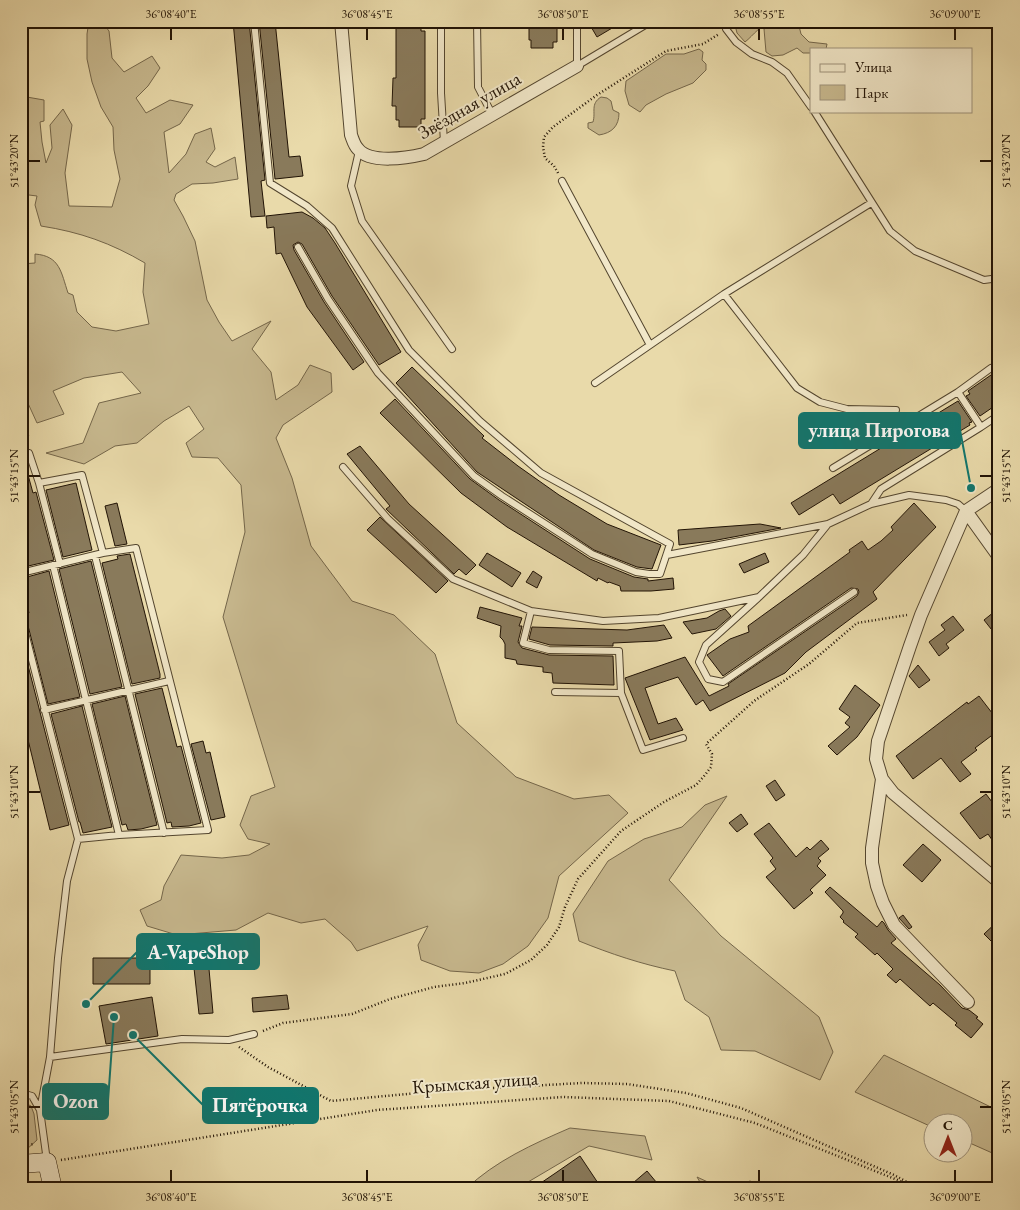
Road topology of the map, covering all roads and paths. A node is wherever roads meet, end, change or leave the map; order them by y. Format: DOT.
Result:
graph roads {
  1 [pos="254,21"];
  2 [pos="341,21"];
  3 [pos="441,21"];
  4 [pos="477,21"];
  5 [pos="577,21"];
  6 [pos="652,21"];
  7 [pos="728,21"];
  8 [pos="726,29"];
  9 [pos="577,66"];
  10 [pos="810,106"];
  11 [pos="815,112"];
  12 [pos="492,114"];
  13 [pos="444,142"];
  14 [pos="359,151"];
  15 [pos="562,181"];
  16 [pos="870,203"];
  17 [pos="298,247"];
  18 [pos="999,278"];
  19 [pos="724,294"];
  20 [pos="650,345"];
  21 [pos="452,349"];
  22 [pos="990,368"];
  23 [pos="595,383"];
  24 [pos="958,392"];
  25 [pos="896,410"];
  26 [pos="999,416"];
  27 [pos="981,427"];
  28 [pos="21,455"];
  29 [pos="343,467"];
  30 [pos="833,468"];
  31 [pos="39,482"];
  32 [pos="999,489"];
  33 [pos="871,504"];
  34 [pos="966,511"];
  35 [pos="828,524"];
  36 [pos="103,553"];
  37 [pos="667,555"];
  38 [pos="95,556"];
  39 [pos="999,557"];
  40 [pos="56,564"];
  41 [pos="21,573"];
  42 [pos="854,592"];
  43 [pos="758,597"];
  44 [pos="531,611"];
  45 [pos="921,615"];
  46 [pos="21,617"];
  47 [pos="169,681"];
  48 [pos="129,690"];
  49 [pos="555,692"];
  50 [pos="622,693"];
  51 [pos="87,699"];
  52 [pos="44,710"];
  53 [pos="683,738"];
  54 [pos="882,779"];
  55 [pos="164,833"];
  56 [pos="119,835"];
  57 [pos="78,839"];
  58 [pos="999,882"];
  59 [pos="968,1002"];
  60 [pos="254,1034"];
  61 [pos="229,1040"];
  62 [pos="50,1057"];
  63 [pos="21,1093"];
  64 [pos="40,1110"];
  65 [pos="47,1162"];
  66 [pos="21,1164"];
  67 [pos="53,1189"];
  68 [pos="919,1189"];
  1 -- 37 [label="lane"];
  2 -- 14 [label="street"];
  3 -- 13 [label="lane"];
  4 -- 12 [label="lane"];
  5 -- 9 [label="lane"];
  6 -- 9 [label="lane"];
  7 -- 8 [label="lane"];
  8 -- 10 [label="lane"];
  8 -- 15 [label="path"];
  9 -- 12 [label="street, Звёздная улица"];
  11 -- 16 [label="lane"];
  12 -- 13 [label="street, Звёздная улица"];
  13 -- 14 [label="street, Звёздная улица"];
  14 -- 21 [label="lane"];
  15 -- 20 [label="lane"];
  16 -- 18 [label="lane"];
  16 -- 19 [label="lane"];
  17 -- 37 [label="lane"];
  19 -- 20 [label="lane"];
  19 -- 25 [label="lane"];
  20 -- 23 [label="lane"];
  22 -- 24 [label="lane"];
  24 -- 27 [label="lane"];
  24 -- 30 [label="lane"];
  26 -- 27 [label="lane"];
  27 -- 33 [label="lane"];
  28 -- 31 [label="lane"];
  29 -- 44 [label="lane"];
  31 -- 36 [label="lane"];
  31 -- 40 [label="lane"];
  32 -- 34 [label="street"];
  33 -- 34 [label="lane"];
  33 -- 35 [label="lane"];
  34 -- 39 [label="street"];
  34 -- 45 [label="street"];
  35 -- 37 [label="lane"];
  35 -- 43 [label="lane"];
  36 -- 38 [label="lane"];
  36 -- 47 [label="lane"];
  38 -- 40 [label="lane"];
  38 -- 48 [label="lane"];
  40 -- 41 [label="lane"];
  40 -- 51 [label="lane"];
  42 -- 43 [label="lane"];
  43 -- 44 [label="lane"];
  44 -- 50 [label="lane"];
  45 -- 54 [label="street"];
  45 -- 60 [label="path"];
  46 -- 52 [label="lane"];
  47 -- 48 [label="lane"];
  47 -- 55 [label="lane"];
  48 -- 51 [label="lane"];
  48 -- 55 [label="lane"];
  49 -- 50 [label="lane"];
  50 -- 53 [label="lane"];
  51 -- 52 [label="lane"];
  51 -- 56 [label="lane"];
  52 -- 57 [label="lane"];
  54 -- 58 [label="street"];
  54 -- 59 [label="street"];
  55 -- 56 [label="lane"];
  56 -- 57 [label="lane"];
  57 -- 62 [label="lane"];
  60 -- 61 [label="lane"];
  61 -- 62 [label="lane"];
  61 -- 68 [label="path"];
  62 -- 64 [label="lane"];
  63 -- 64 [label="lane"];
  64 -- 65 [label="lane"];
  65 -- 66 [label="street"];
  65 -- 67 [label="street"];
  65 -- 68 [label="path, Крымская улица"];
}
